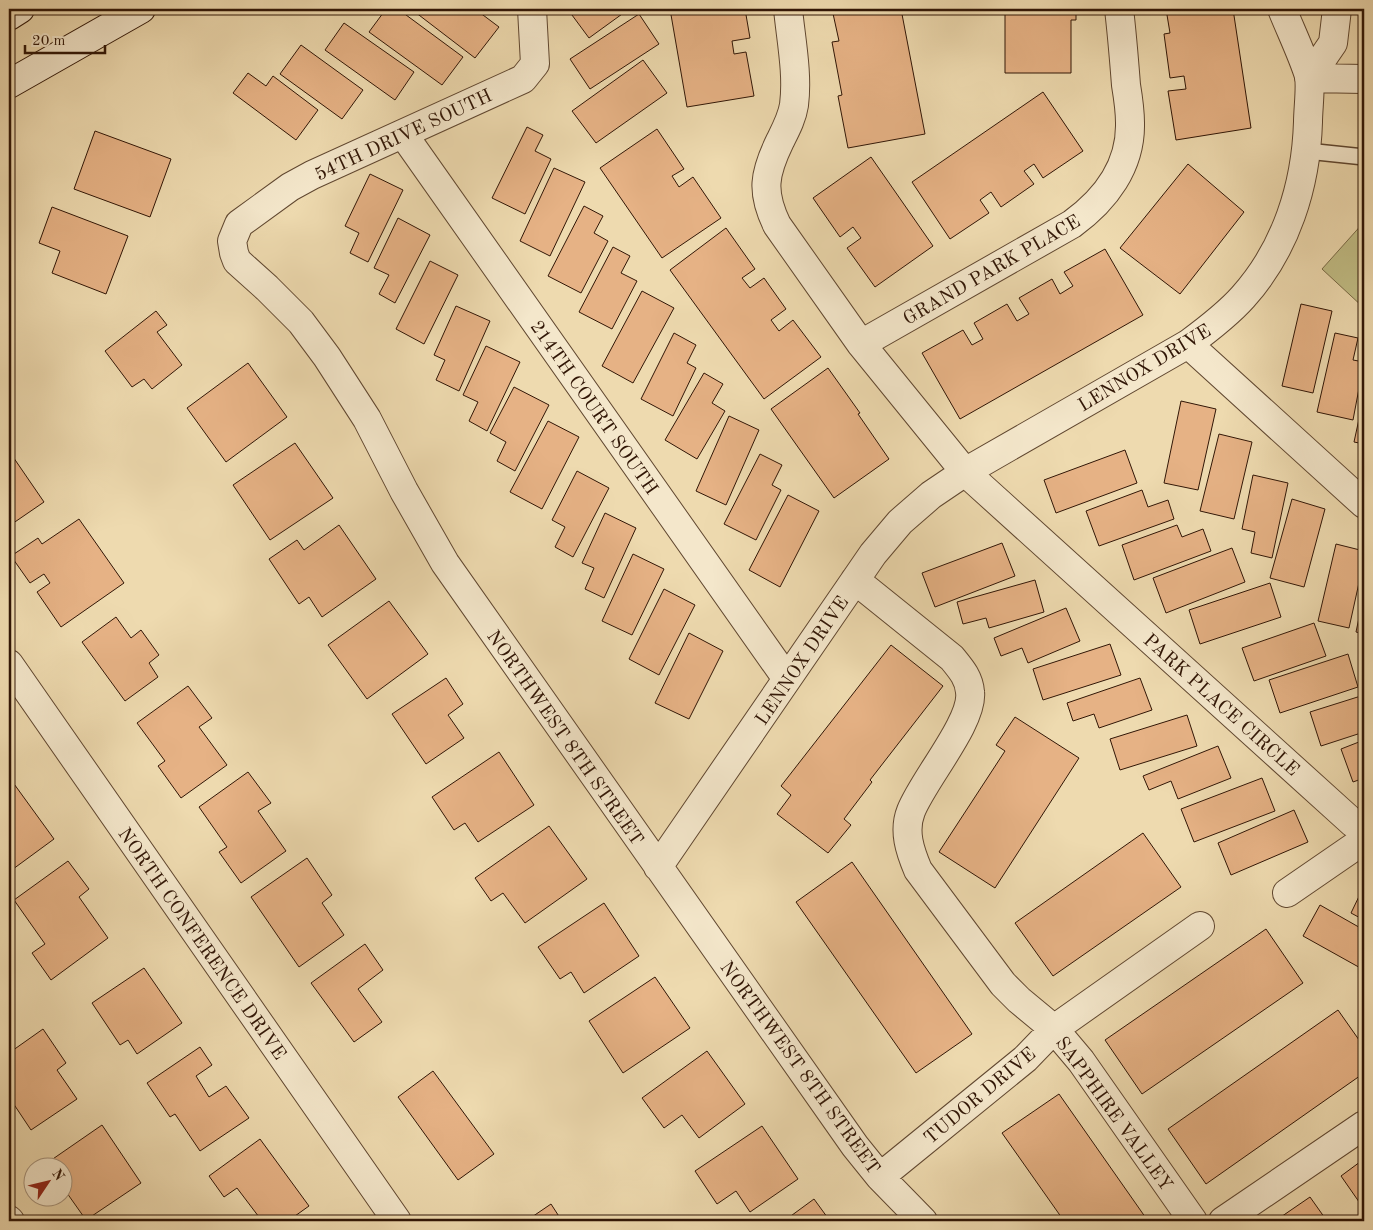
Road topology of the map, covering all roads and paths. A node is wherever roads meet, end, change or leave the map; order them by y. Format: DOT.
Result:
graph roads {
  1 [pos="20,9"];
  2 [pos="140,9"];
  3 [pos="532,9"];
  4 [pos="788,9"];
  5 [pos="1119,9"];
  6 [pos="1282,9"];
  7 [pos="1337,9"];
  8 [pos="9,16"];
  9 [pos="1309,78"];
  10 [pos="1364,78"];
  11 [pos="9,84"];
  12 [pos="403,134"];
  13 [pos="1307,151"];
  14 [pos="1364,157"];
  15 [pos="232,241"];
  16 [pos="861,344"];
  17 [pos="1188,344"];
  18 [pos="965,472"];
  19 [pos="1364,504"];
  20 [pos="855,580"];
  21 [pos="9,664"];
  22 [pos="787,679"];
  23 [pos="1364,828"];
  24 [pos="1364,840"];
  25 [pos="658,867"];
  26 [pos="1287,893"];
  27 [pos="1200,926"];
  28 [pos="1054,1029"];
  29 [pos="1364,1125"];
  30 [pos="880,1176"];
  31 [pos="388,1218"];
  32 [pos="923,1221"];
  33 [pos="1193,1221"];
  34 [pos="1223,1221"];
  1 -- 8 [label="street"];
  2 -- 11 [label="street"];
  3 -- 12 [label="street, 54TH DRIVE SOUTH"];
  4 -- 16 [label="street"];
  5 -- 16 [label="street, GRAND PARK PLACE"];
  6 -- 9 [label="street, LENNOX DRIVE"];
  7 -- 9 [label="street"];
  9 -- 10 [label="street"];
  9 -- 13 [label="street, LENNOX DRIVE"];
  12 -- 15 [label="street, 54TH DRIVE SOUTH"];
  12 -- 22 [label="street, 214TH COURT SOUTH"];
  13 -- 14 [label="lane"];
  13 -- 17 [label="street, LENNOX DRIVE"];
  15 -- 25 [label="street, NORTHWEST 8TH STREET"];
  16 -- 18 [label="street"];
  17 -- 18 [label="street, LENNOX DRIVE"];
  17 -- 19 [label="street"];
  18 -- 20 [label="street, LENNOX DRIVE"];
  18 -- 23 [label="street, PARK PLACE CIRCLE"];
  20 -- 22 [label="street, LENNOX DRIVE"];
  20 -- 28 [label="street, SAPPHIRE VALLEY"];
  21 -- 31 [label="street, NORTH CONFERENCE DRIVE"];
  22 -- 25 [label="street, LENNOX DRIVE"];
  24 -- 26 [label="street"];
  25 -- 30 [label="street, NORTHWEST 8TH STREET"];
  27 -- 28 [label="street, TUDOR DRIVE"];
  28 -- 30 [label="street, TUDOR DRIVE"];
  28 -- 33 [label="street, SAPPHIRE VALLEY"];
  29 -- 34 [label="street"];
  30 -- 32 [label="street, NORTHWEST 8TH STREET"];
}
